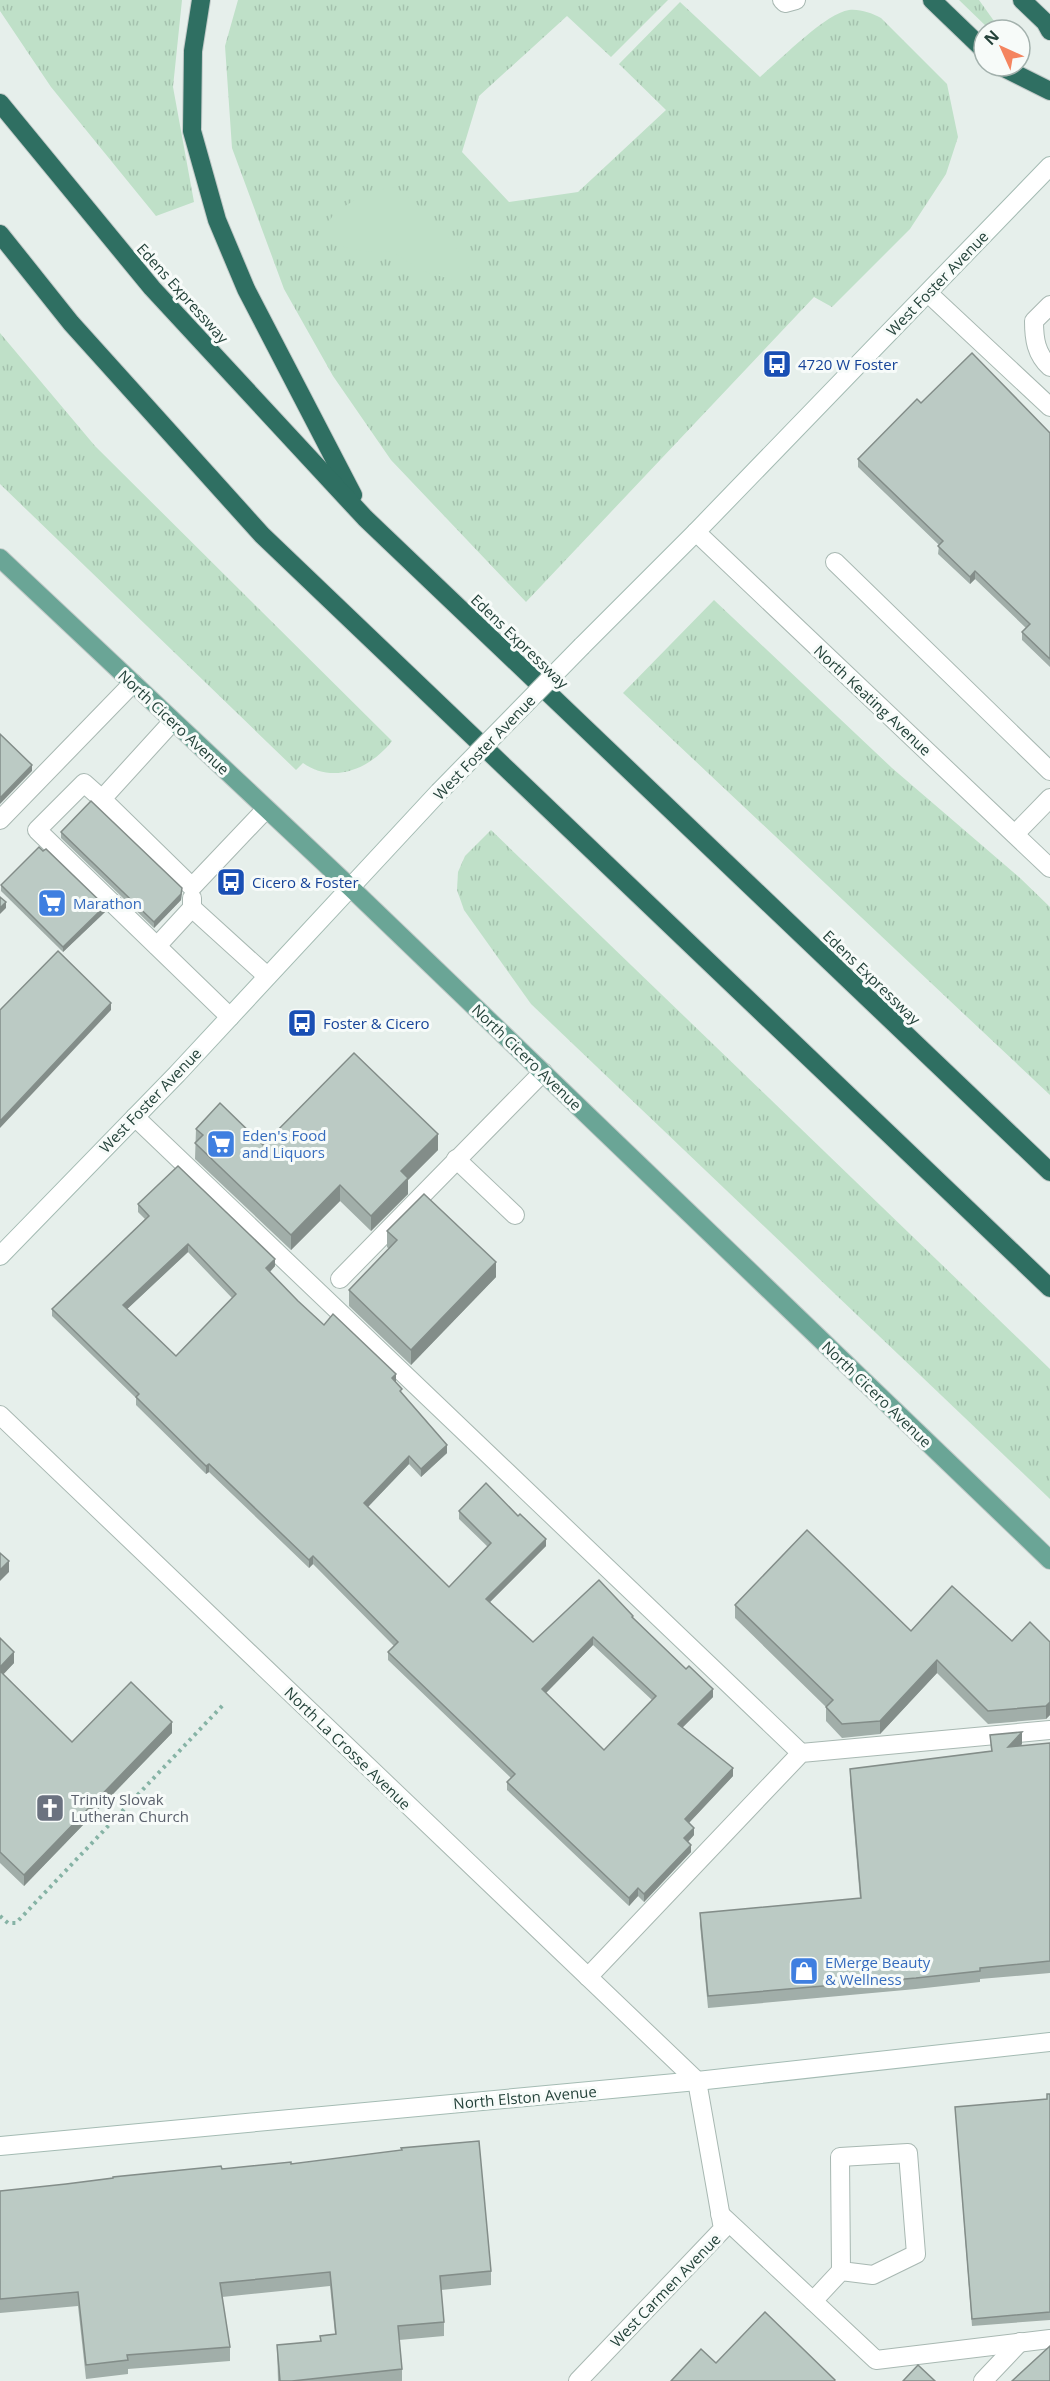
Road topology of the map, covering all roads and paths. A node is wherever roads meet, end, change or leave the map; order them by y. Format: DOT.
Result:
graph roads {
  1 [pos="201,0"];
  2 [pos="782,0"];
  3 [pos="796,0"];
  4 [pos="932,0"];
  5 [pos="1022,0"];
  6 [pos="1050,31"];
  7 [pos="972,39"];
  8 [pos="1024,78"];
  9 [pos="1050,91"];
  10 [pos="0,103"];
  11 [pos="1050,166"];
  12 [pos="0,234"];
  13 [pos="928,293"];
  14 [pos="1050,305"];
  15 [pos="1050,367"];
  16 [pos="1050,407"];
  17 [pos="365,518"];
  18 [pos="696,532"];
  19 [pos="0,558"];
  20 [pos="835,562"];
  21 [pos="133,683"];
  22 [pos="173,721"];
  23 [pos="1050,771"];
  24 [pos="1050,798"];
  25 [pos="102,799"];
  26 [pos="267,809"];
  27 [pos="0,820"];
  28 [pos="1015,834"];
  29 [pos="1050,868"];
  30 [pos="192,887"];
  31 [pos="351,888"];
  32 [pos="192,908"];
  33 [pos="157,946"];
  34 [pos="267,976"];
  35 [pos="230,1017"];
  36 [pos="543,1072"];
  37 [pos="135,1117"];
  38 [pos="456,1159"];
  39 [pos="1050,1172"];
  40 [pos="515,1215"];
  41 [pos="0,1256"];
  42 [pos="340,1279"];
  43 [pos="1050,1288"];
  44 [pos="0,1414"];
  45 [pos="1050,1560"];
  46 [pos="224,1704"];
  47 [pos="1050,1730"];
  48 [pos="801,1753"];
  49 [pos="0,1916"];
  50 [pos="588,1977"];
  51 [pos="1050,2042"];
  52 [pos="697,2081"];
  53 [pos="0,2145"];
  54 [pos="720,2214"];
  55 [pos="841,2271"];
  56 [pos="813,2301"];
  57 [pos="1050,2339"];
  58 [pos="1020,2342"];
  59 [pos="578,2381"];
  60 [pos="983,2381"];
  1 -- 17 [label="highway"];
  2 -- 3 [label="main road"];
  4 -- 7 [label="highway"];
  5 -- 6 [label="highway"];
  8 -- 9 [label="highway"];
  10 -- 17 [label="highway, Edens Expressway"];
  11 -- 13 [label="main road, West Foster Avenue"];
  12 -- 43 [label="highway"];
  13 -- 16 [label="main road"];
  13 -- 18 [label="main road, West Foster Avenue"];
  14 -- 15 [label="main road"];
  17 -- 39 [label="highway, Edens Expressway"];
  18 -- 28 [label="main road, North Keating Avenue"];
  18 -- 31 [label="main road, West Foster Avenue, bridge"];
  19 -- 21 [label="main road, North Cicero Avenue"];
  20 -- 23 [label="main road"];
  21 -- 22 [label="main road, North Cicero Avenue"];
  21 -- 27 [label="main road"];
  22 -- 25 [label="main road"];
  22 -- 26 [label="main road, North Cicero Avenue"];
  24 -- 28 [label="main road"];
  25 -- 30 [label="main road"];
  25 -- 33 [label="main road"];
  26 -- 30 [label="main road"];
  26 -- 31 [label="main road, North Cicero Avenue"];
  28 -- 29 [label="main road, North Keating Avenue"];
  30 -- 32 [label="main road"];
  31 -- 34 [label="main road, West Foster Avenue"];
  31 -- 36 [label="main road, North Cicero Avenue"];
  32 -- 33 [label="main road"];
  32 -- 34 [label="main road"];
  33 -- 35 [label="main road"];
  34 -- 35 [label="main road, West Foster Avenue"];
  35 -- 37 [label="main road, West Foster Avenue"];
  36 -- 38 [label="main road"];
  36 -- 45 [label="main road, North Cicero Avenue"];
  37 -- 41 [label="main road, West Foster Avenue"];
  37 -- 48 [label="main road"];
  38 -- 40 [label="main road"];
  38 -- 42 [label="main road"];
  44 -- 50 [label="main road, North La Crosse Avenue"];
  46 -- 49 [label="path"];
  47 -- 48 [label="main road"];
  48 -- 50 [label="main road"];
  50 -- 52 [label="main road, North La Crosse Avenue"];
  51 -- 52 [label="main road, North Elston Avenue"];
  52 -- 53 [label="main road, North Elston Avenue"];
  52 -- 54 [label="main road, West Carmen Avenue"];
  54 -- 56 [label="main road"];
  54 -- 59 [label="main road, West Carmen Avenue"];
  55 -- 55 [label="main road"];
  55 -- 56 [label="main road"];
  56 -- 58 [label="main road"];
  57 -- 58 [label="main road"];
  58 -- 60 [label="main road"];
}
